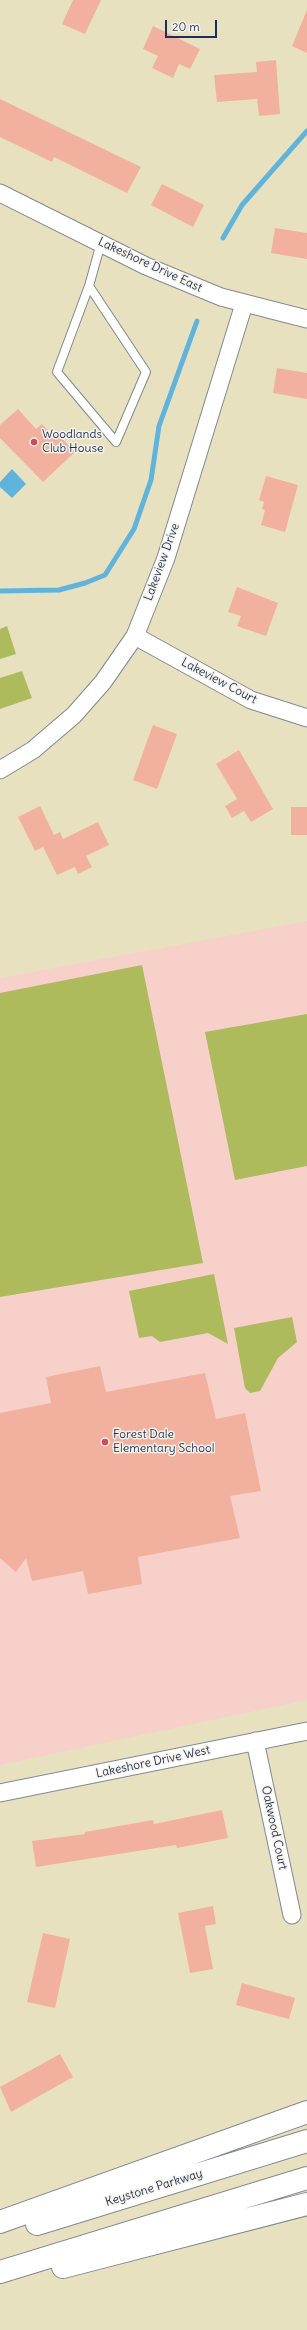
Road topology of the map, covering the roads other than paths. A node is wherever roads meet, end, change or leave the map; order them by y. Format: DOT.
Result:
graph roads {
  1 [pos="0,193"];
  2 [pos="101,243"];
  3 [pos="88,286"];
  4 [pos="244,304"];
  5 [pos="307,319"];
  6 [pos="135,636"];
  7 [pos="307,718"];
  8 [pos="0,770"];
  9 [pos="307,1731"];
  10 [pos="255,1741"];
  11 [pos="0,1793"];
  12 [pos="292,1915"];
  13 [pos="307,2112"];
  14 [pos="307,2140"];
  15 [pos="307,2178"];
  16 [pos="307,2204"];
  17 [pos="0,2222"];
  18 [pos="0,2235"];
  19 [pos="0,2272"];
  20 [pos="0,2283"];
  1 -- 2 [label="street, Lakeshore Drive East"];
  2 -- 3 [label="lane"];
  2 -- 4 [label="street, Lakeshore Drive East"];
  3 -- 3 [label="lane"];
  4 -- 5 [label="street, Lakeshore Drive East"];
  4 -- 6 [label="street, Lakeview Drive"];
  6 -- 7 [label="street, Lakeview Court"];
  6 -- 8 [label="street, Lakeview Drive"];
  9 -- 10 [label="street, Lakeshore Drive West"];
  10 -- 11 [label="street, Lakeshore Drive West"];
  10 -- 12 [label="street, Oakwood Court"];
  13 -- 17 [label="highway"];
  14 -- 18 [label="highway, Keystone Parkway"];
  15 -- 19 [label="highway"];
  16 -- 20 [label="highway"];
}
